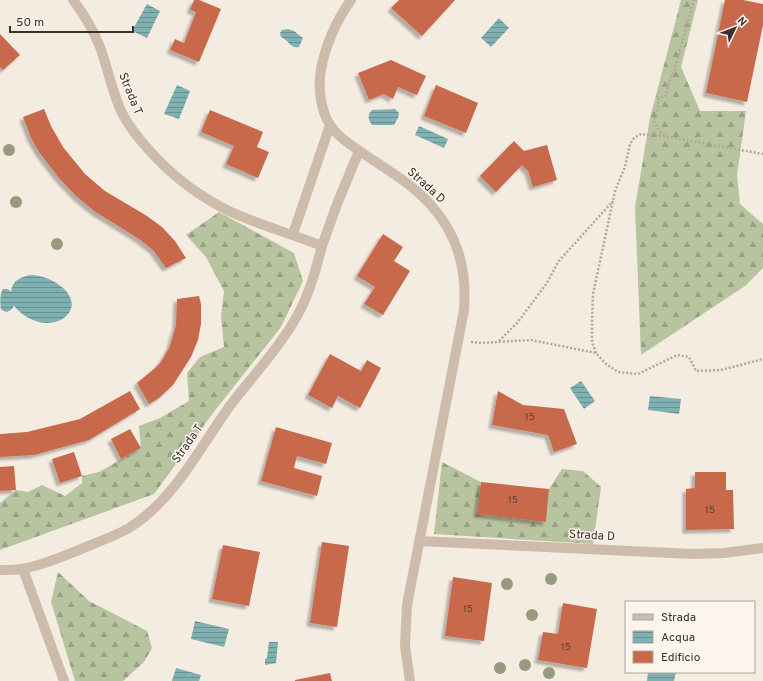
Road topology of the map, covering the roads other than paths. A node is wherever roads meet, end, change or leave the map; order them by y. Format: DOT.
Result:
graph roads {
  1 [pos="72,0"];
  2 [pos="351,0"];
  3 [pos="330,125"];
  4 [pos="359,151"];
  5 [pos="293,234"];
  6 [pos="322,246"];
  7 [pos="419,541"];
  8 [pos="763,548"];
  9 [pos="23,569"];
  10 [pos="0,570"];
  11 [pos="64,681"];
  12 [pos="410,681"];
  1 -- 5 [label="street, Strada T"];
  2 -- 3 [label="street, Strada D"];
  3 -- 4 [label="street, Strada D"];
  3 -- 5 [label="street"];
  4 -- 6 [label="street, Strada T"];
  4 -- 7 [label="street, Strada D"];
  5 -- 6 [label="street, Strada T"];
  6 -- 9 [label="street, Strada T"];
  7 -- 8 [label="street, Strada D"];
  7 -- 12 [label="street, Strada D"];
  9 -- 10 [label="street, Strada T"];
  9 -- 11 [label="street"];
}
